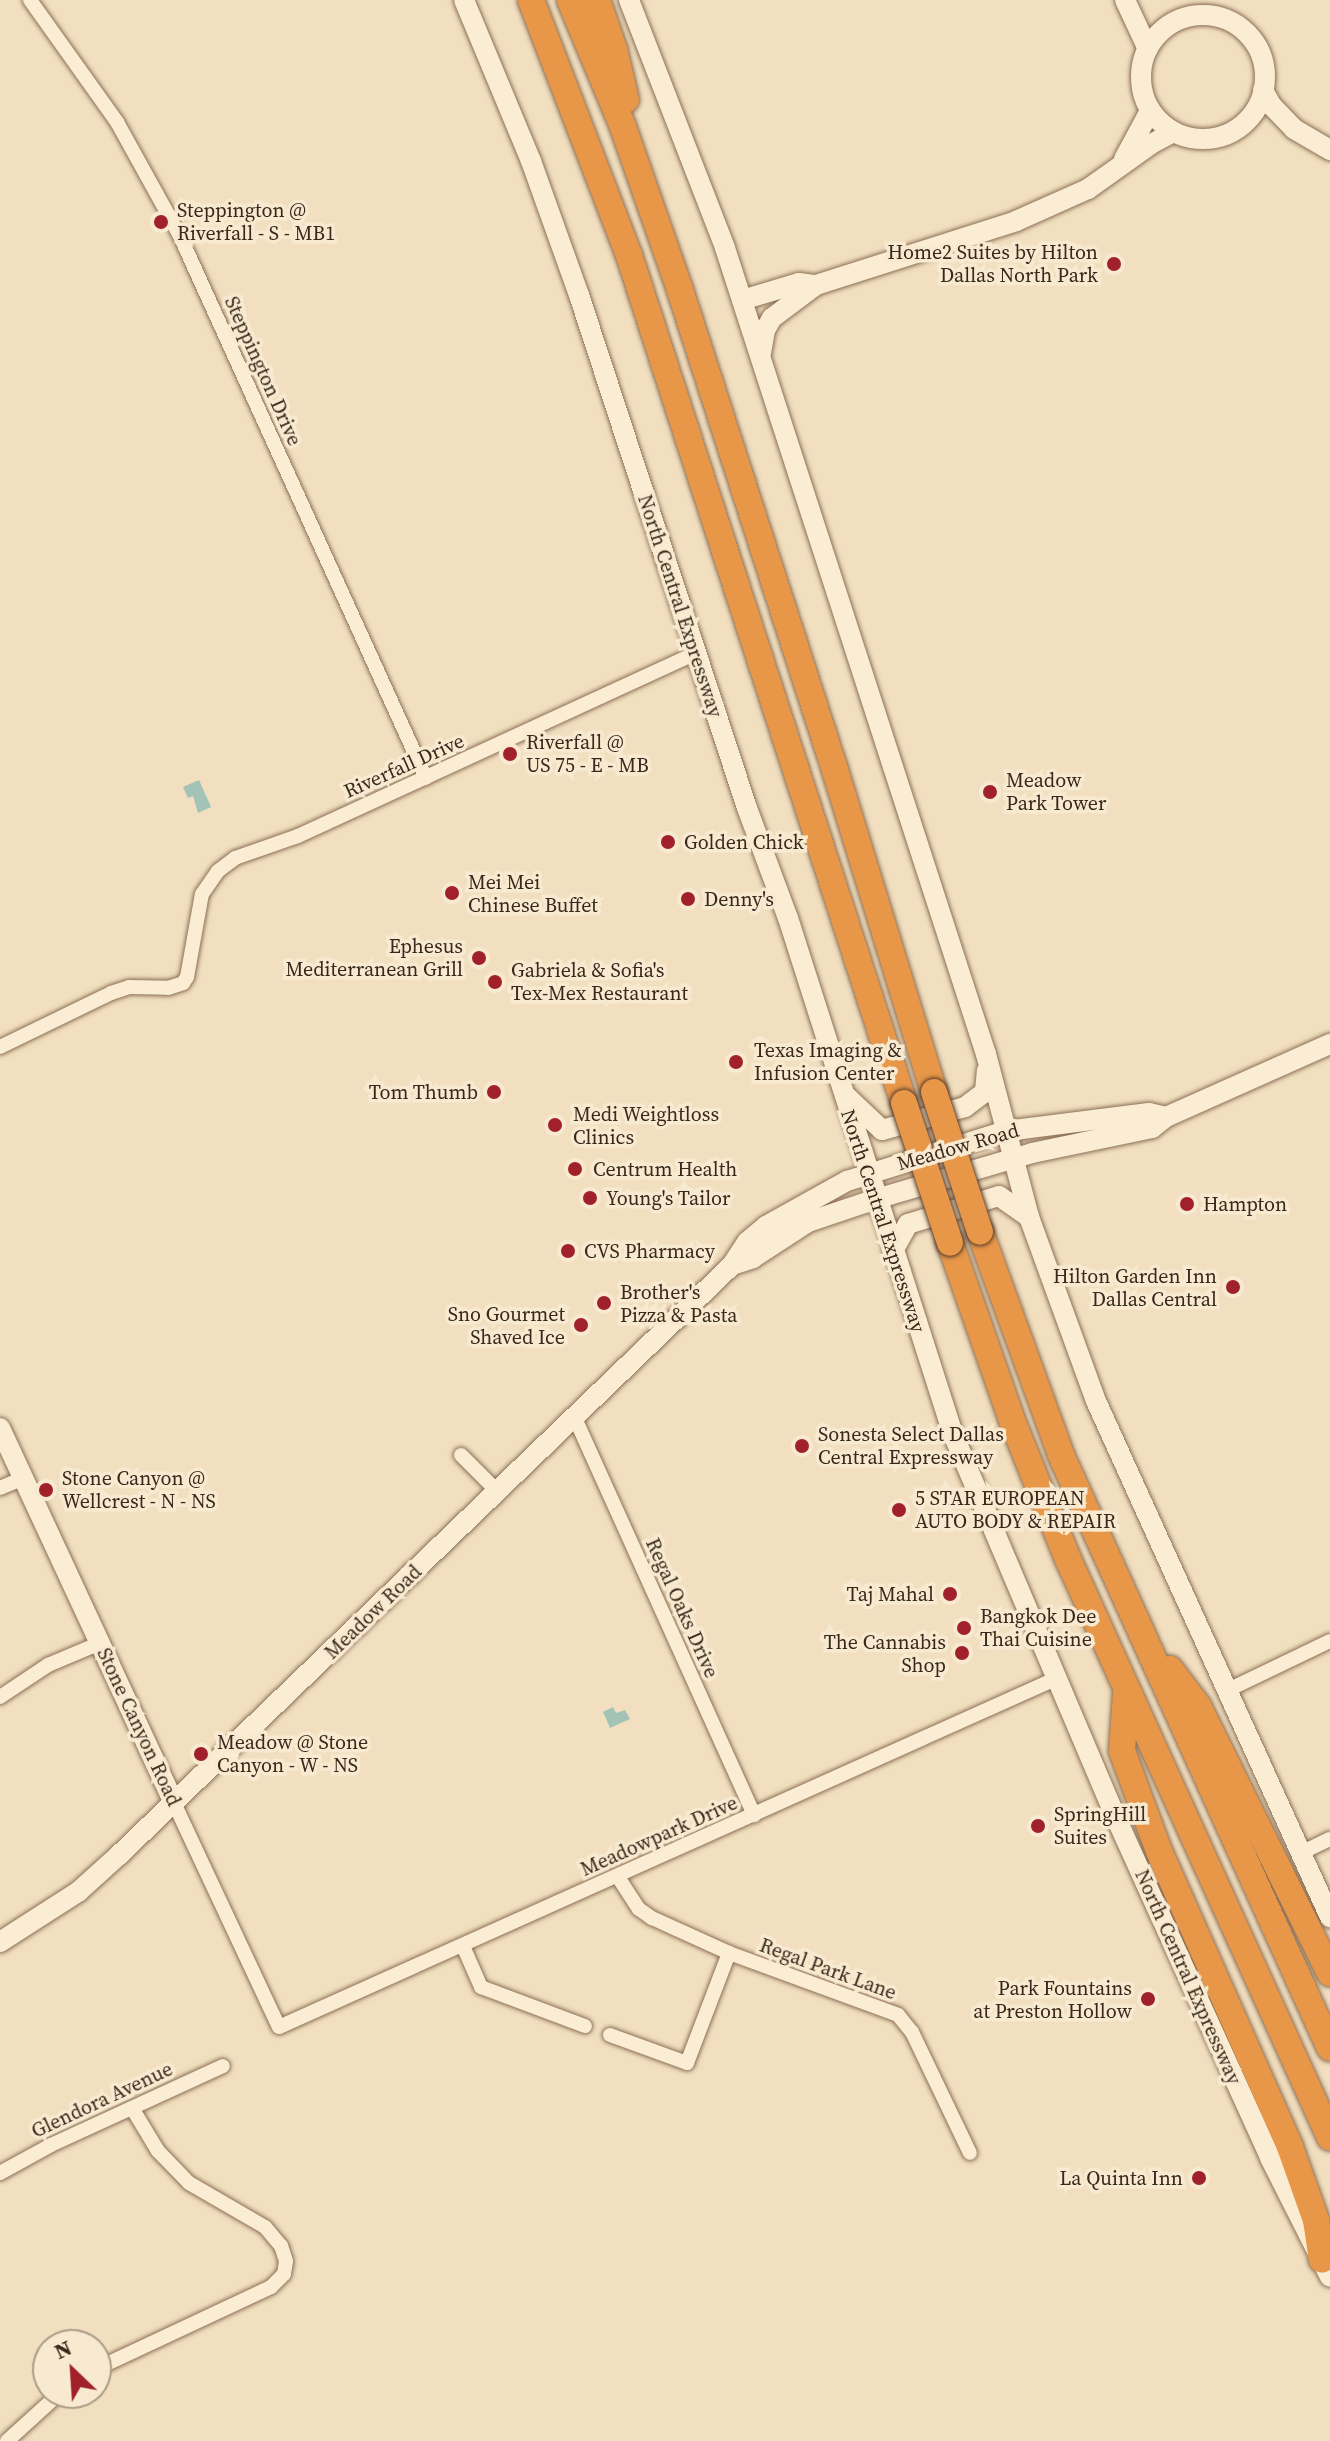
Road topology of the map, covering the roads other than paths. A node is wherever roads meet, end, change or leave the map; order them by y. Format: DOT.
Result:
graph roads {
  1 [pos="30,0"];
  2 [pos="464,0"];
  3 [pos="531,0"];
  4 [pos="570,0"];
  5 [pos="597,0"];
  6 [pos="629,0"];
  7 [pos="1126,0"];
  8 [pos="1172,23"];
  9 [pos="1148,49"];
  10 [pos="1263,90"];
  11 [pos="1150,111"];
  12 [pos="1247,123"];
  13 [pos="1294,129"];
  14 [pos="1174,132"];
  15 [pos="1330,150"];
  16 [pos="1117,168"];
  17 [pos="649,197"];
  18 [pos="816,285"];
  19 [pos="742,300"];
  20 [pos="760,356"];
  21 [pos="696,653"];
  22 [pos="426,778"];
  23 [pos="1330,1044"];
  24 [pos="0,1047"];
  25 [pos="986,1054"];
  26 [pos="842,1092"];
  27 [pos="1166,1117"];
  28 [pos="1006,1131"];
  29 [pos="1013,1159"];
  30 [pos="867,1174"];
  31 [pos="876,1199"];
  32 [pos="1029,1217"];
  33 [pos="893,1251"];
  34 [pos="732,1265"];
  35 [pos="574,1416"];
  36 [pos="0,1428"];
  37 [pos="461,1455"];
  38 [pos="23,1478"];
  39 [pos="0,1488"];
  40 [pos="497,1491"];
  41 [pos="1140,1631"];
  42 [pos="1330,1641"];
  43 [pos="100,1643"];
  44 [pos="1055,1679"];
  45 [pos="1127,1690"];
  46 [pos="1228,1690"];
  47 [pos="0,1697"];
  48 [pos="174,1803"];
  49 [pos="754,1815"];
  50 [pos="1330,1839"];
  51 [pos="1301,1853"];
  52 [pos="618,1877"];
  53 [pos="1330,1917"];
  54 [pos="0,1942"];
  55 [pos="463,1946"];
  56 [pos="729,1953"];
  57 [pos="1330,1973"];
  58 [pos="585,2026"];
  59 [pos="279,2027"];
  60 [pos="610,2035"];
  61 [pos="1330,2048"];
  62 [pos="223,2066"];
  63 [pos="132,2108"];
  64 [pos="1330,2137"];
  65 [pos="970,2153"];
  66 [pos="0,2173"];
  67 [pos="1326,2269"];
  68 [pos="112,2362"];
  69 [pos="42,2409"];
  70 [pos="7,2441"];
  1 -- 22 [label="street, Steppington Drive"];
  2 -- 21 [label="main road, North Central Expressway"];
  3 -- 45 [label="highway, bridge"];
  4 -- 17 [label="highway"];
  5 -- 17 [label="highway"];
  6 -- 19 [label="main road"];
  7 -- 8 [label="main road"];
  7 -- 9 [label="main road"];
  8 -- 9 [label="main road"];
  8 -- 10 [label="main road"];
  9 -- 11 [label="main road"];
  10 -- 12 [label="main road"];
  10 -- 13 [label="main road"];
  11 -- 14 [label="main road"];
  11 -- 16 [label="main road"];
  12 -- 13 [label="main road"];
  12 -- 14 [label="main road"];
  13 -- 15 [label="main road"];
  14 -- 16 [label="main road"];
  16 -- 18 [label="main road"];
  17 -- 41 [label="highway, bridge"];
  18 -- 19 [label="main road"];
  18 -- 20 [label="main road"];
  19 -- 20 [label="main road"];
  20 -- 25 [label="main road"];
  21 -- 22 [label="street, Riverfall Drive"];
  21 -- 26 [label="main road, North Central Expressway"];
  22 -- 24 [label="street, Riverfall Drive"];
  23 -- 27 [label="main road, Meadow Road"];
  25 -- 26 [label="main road"];
  25 -- 28 [label="main road"];
  26 -- 30 [label="main road, North Central Expressway"];
  27 -- 28 [label="main road, Meadow Road"];
  27 -- 29 [label="main road, Meadow Road"];
  28 -- 29 [label="main road"];
  28 -- 30 [label="main road, Meadow Road"];
  29 -- 31 [label="main road, Meadow Road"];
  29 -- 32 [label="main road"];
  30 -- 31 [label="main road, North Central Expressway"];
  30 -- 34 [label="main road, Meadow Road"];
  31 -- 33 [label="main road, North Central Expressway"];
  31 -- 34 [label="main road, Meadow Road"];
  32 -- 33 [label="main road"];
  32 -- 46 [label="main road"];
  33 -- 44 [label="main road, North Central Expressway"];
  34 -- 35 [label="main road, Meadow Road"];
  35 -- 40 [label="main road, Meadow Road"];
  35 -- 49 [label="street, Regal Oaks Drive"];
  36 -- 38 [label="main road, Stone Canyon Road"];
  37 -- 40 [label="street"];
  38 -- 39 [label="street"];
  38 -- 43 [label="main road, Stone Canyon Road"];
  40 -- 48 [label="main road, Meadow Road"];
  41 -- 57 [label="highway"];
  41 -- 61 [label="highway"];
  42 -- 46 [label="street"];
  43 -- 47 [label="street"];
  43 -- 48 [label="main road, Stone Canyon Road"];
  44 -- 49 [label="street, Meadowpark Drive"];
  44 -- 67 [label="main road, North Central Expressway"];
  45 -- 64 [label="highway"];
  45 -- 67 [label="highway"];
  46 -- 51 [label="main road"];
  48 -- 54 [label="main road, Meadow Road"];
  48 -- 59 [label="street, Stone Canyon Road"];
  49 -- 52 [label="street, Meadowpark Drive"];
  50 -- 51 [label="street"];
  51 -- 53 [label="main road"];
  52 -- 55 [label="street, Meadowpark Drive"];
  52 -- 56 [label="street, Regal Park Lane"];
  55 -- 58 [label="street"];
  55 -- 59 [label="street, Meadowpark Drive"];
  56 -- 60 [label="street"];
  56 -- 65 [label="street, Regal Park Lane"];
  62 -- 63 [label="street, Glendora Avenue"];
  63 -- 66 [label="street, Glendora Avenue"];
  63 -- 68 [label="street"];
  69 -- 70 [label="street"];
}
